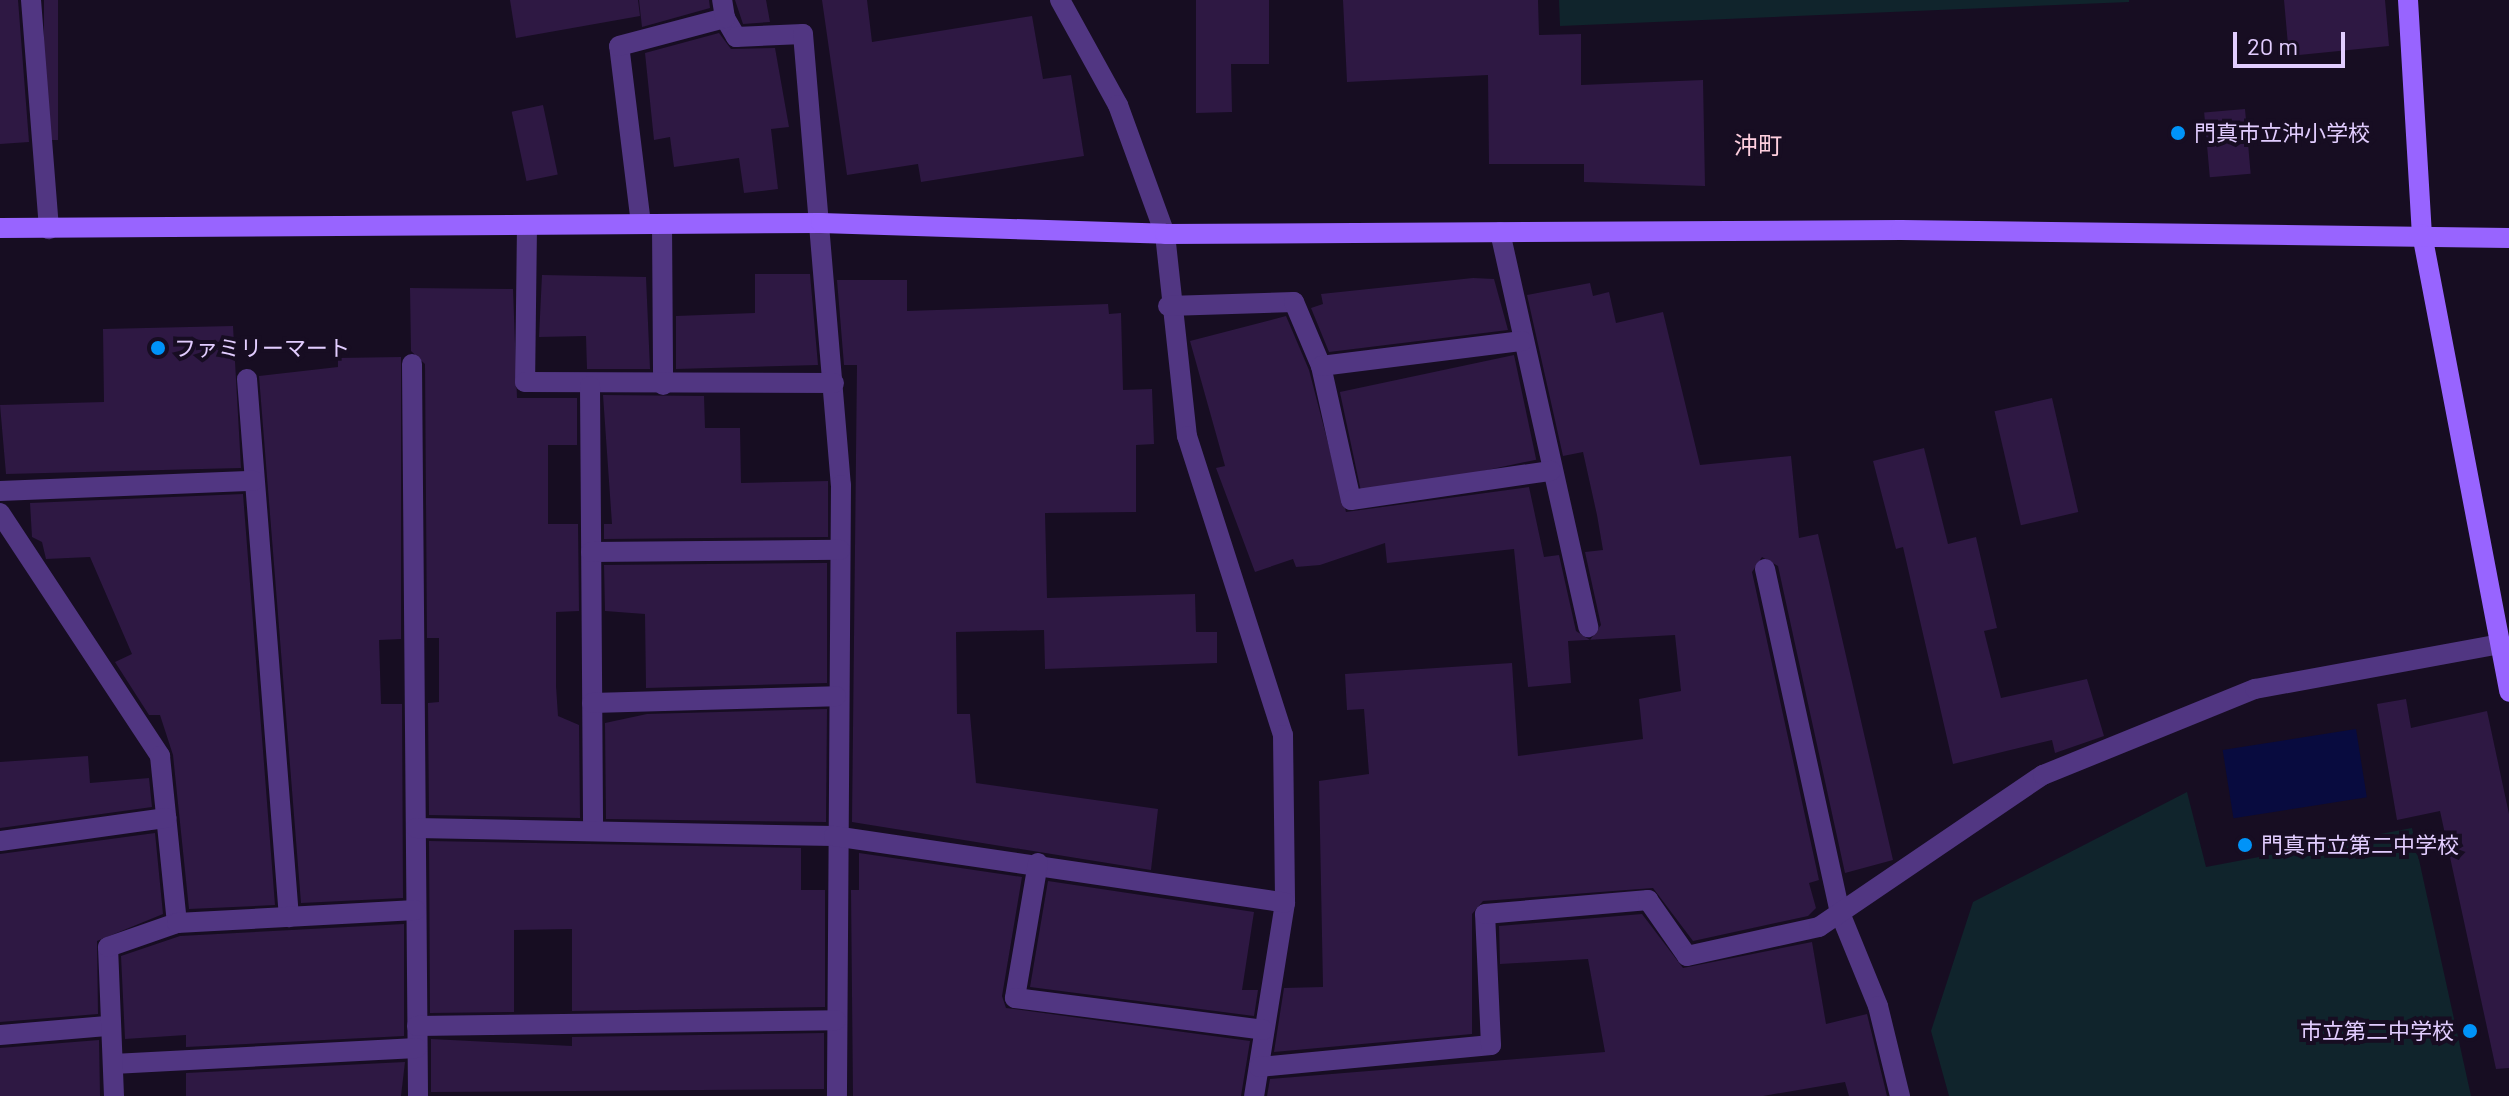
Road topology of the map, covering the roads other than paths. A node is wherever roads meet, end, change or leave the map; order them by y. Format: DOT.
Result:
graph roads {
  1 [pos="31,0"];
  2 [pos="1060,0"];
  3 [pos="2408,0"];
  4 [pos="723,9"];
  5 [pos="821,223"];
  6 [pos="651,224"];
  7 [pos="527,225"];
  8 [pos="0,228"];
  9 [pos="49,229"];
  10 [pos="1500,232"];
  11 [pos="1165,234"];
  12 [pos="2422,234"];
  13 [pos="2509,238"];
  14 [pos="1168,306"];
  15 [pos="1522,341"];
  16 [pos="412,364"];
  17 [pos="1321,366"];
  18 [pos="247,379"];
  19 [pos="834,383"];
  20 [pos="663,385"];
  21 [pos="590,386"];
  22 [pos="1551,471"];
  23 [pos="254,481"];
  24 [pos="0,491"];
  25 [pos="0,513"];
  26 [pos="840,550"];
  27 [pos="591,552"];
  28 [pos="1765,569"];
  29 [pos="1588,627"];
  30 [pos="2499,644"];
  31 [pos="2509,692"];
  32 [pos="836,696"];
  33 [pos="592,703"];
  34 [pos="166,818"];
  35 [pos="416,828"];
  36 [pos="593,828"];
  37 [pos="834,836"];
  38 [pos="0,841"];
  39 [pos="1038,863"];
  40 [pos="1285,903"];
  41 [pos="416,910"];
  42 [pos="1840,913"];
  43 [pos="289,917"];
  44 [pos="177,923"];
  45 [pos="836,1020"];
  46 [pos="107,1026"];
  47 [pos="417,1026"];
  48 [pos="1264,1030"];
  49 [pos="0,1035"];
  50 [pos="417,1048"];
  51 [pos="113,1064"];
  52 [pos="1259,1067"];
  53 [pos="114,1096"];
  54 [pos="418,1096"];
  55 [pos="837,1096"];
  56 [pos="1254,1096"];
  57 [pos="1900,1096"];
  1 -- 9 [label="street"];
  2 -- 11 [label="street"];
  3 -- 12 [label="street"];
  4 -- 5 [label="street"];
  4 -- 6 [label="street"];
  5 -- 6 [label="street"];
  5 -- 11 [label="street"];
  5 -- 19 [label="street"];
  6 -- 7 [label="street"];
  6 -- 20 [label="street"];
  7 -- 9 [label="street"];
  7 -- 21 [label="street"];
  8 -- 9 [label="street"];
  10 -- 11 [label="street"];
  10 -- 12 [label="street"];
  10 -- 15 [label="street"];
  11 -- 14 [label="street"];
  12 -- 13 [label="street"];
  12 -- 30 [label="street"];
  14 -- 17 [label="street"];
  14 -- 40 [label="street"];
  15 -- 17 [label="street"];
  15 -- 22 [label="street"];
  16 -- 35 [label="street"];
  17 -- 22 [label="street"];
  18 -- 23 [label="street"];
  19 -- 20 [label="street"];
  19 -- 26 [label="street"];
  20 -- 21 [label="street"];
  21 -- 27 [label="street"];
  22 -- 29 [label="street"];
  23 -- 24 [label="street"];
  23 -- 43 [label="street"];
  25 -- 34 [label="street"];
  26 -- 27 [label="street"];
  26 -- 32 [label="street"];
  27 -- 33 [label="street"];
  28 -- 42 [label="street"];
  30 -- 31 [label="street"];
  30 -- 42 [label="street"];
  32 -- 33 [label="street"];
  32 -- 37 [label="street"];
  33 -- 36 [label="street"];
  34 -- 38 [label="street"];
  34 -- 44 [label="street"];
  35 -- 36 [label="street"];
  35 -- 41 [label="street"];
  36 -- 37 [label="street"];
  37 -- 39 [label="street"];
  37 -- 45 [label="street"];
  39 -- 40 [label="street"];
  39 -- 48 [label="street"];
  40 -- 48 [label="street"];
  41 -- 43 [label="street"];
  41 -- 47 [label="street"];
  42 -- 52 [label="street"];
  42 -- 57 [label="street"];
  43 -- 44 [label="street"];
  44 -- 46 [label="street"];
  45 -- 47 [label="street"];
  45 -- 55 [label="street"];
  46 -- 49 [label="street"];
  46 -- 51 [label="street"];
  47 -- 50 [label="street"];
  48 -- 52 [label="street"];
  50 -- 51 [label="street"];
  50 -- 54 [label="street"];
  51 -- 53 [label="street"];
  52 -- 56 [label="street"];
}
